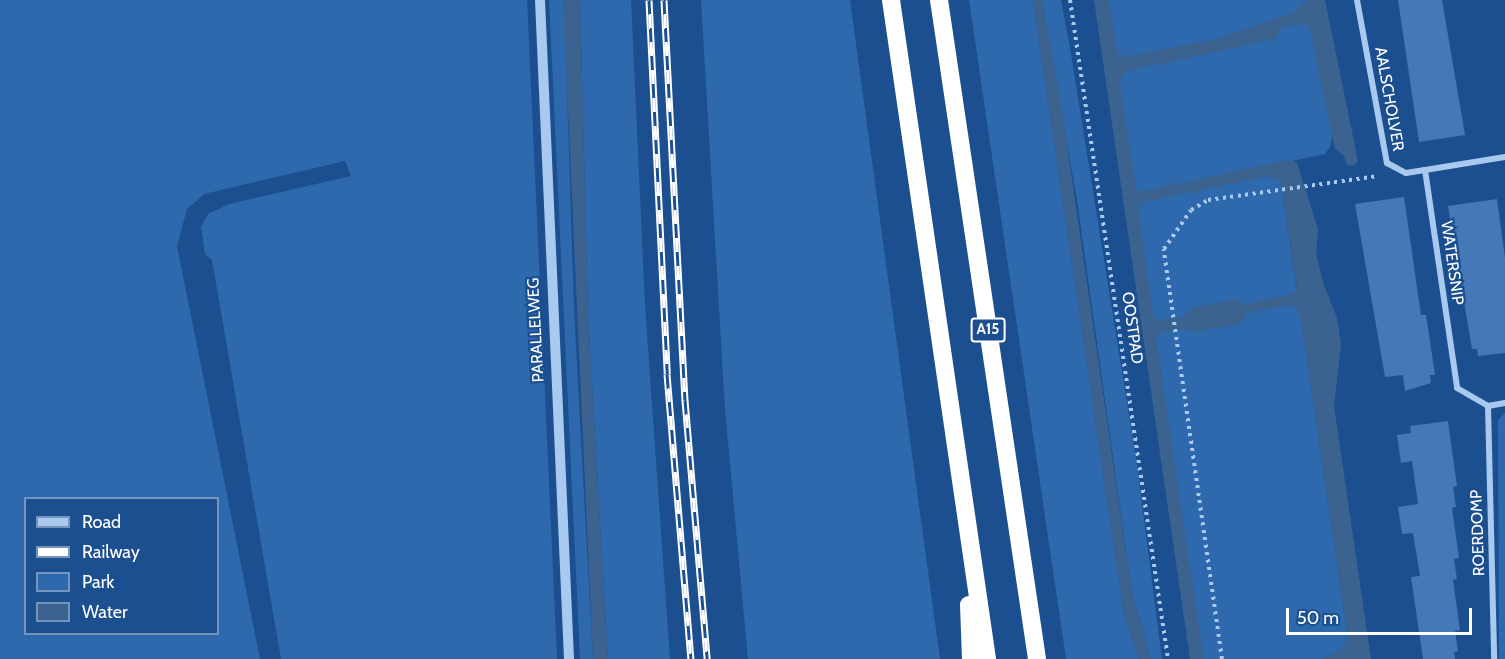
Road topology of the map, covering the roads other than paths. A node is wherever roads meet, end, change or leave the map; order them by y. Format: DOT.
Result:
graph roads {
  1 [pos="540,0"];
  2 [pos="891,0"];
  3 [pos="939,0"];
  4 [pos="1357,0"];
  5 [pos="1505,156"];
  6 [pos="1425,170"];
  7 [pos="1505,403"];
  8 [pos="1488,406"];
  9 [pos="966,513"];
  10 [pos="569,659"];
  11 [pos="971,659"];
  12 [pos="987,659"];
  13 [pos="1037,659"];
  14 [pos="1494,659"];
  1 -- 10 [label="street, PARALLELWEG"];
  2 -- 9 [label="highway"];
  3 -- 13 [label="highway, A15"];
  4 -- 6 [label="street, AALSCHOLVER"];
  5 -- 6 [label="street"];
  6 -- 8 [label="street, WATERSNIP"];
  7 -- 8 [label="street"];
  8 -- 14 [label="street, ROERDOMP"];
  9 -- 11 [label="highway"];
  9 -- 12 [label="highway"];
}
